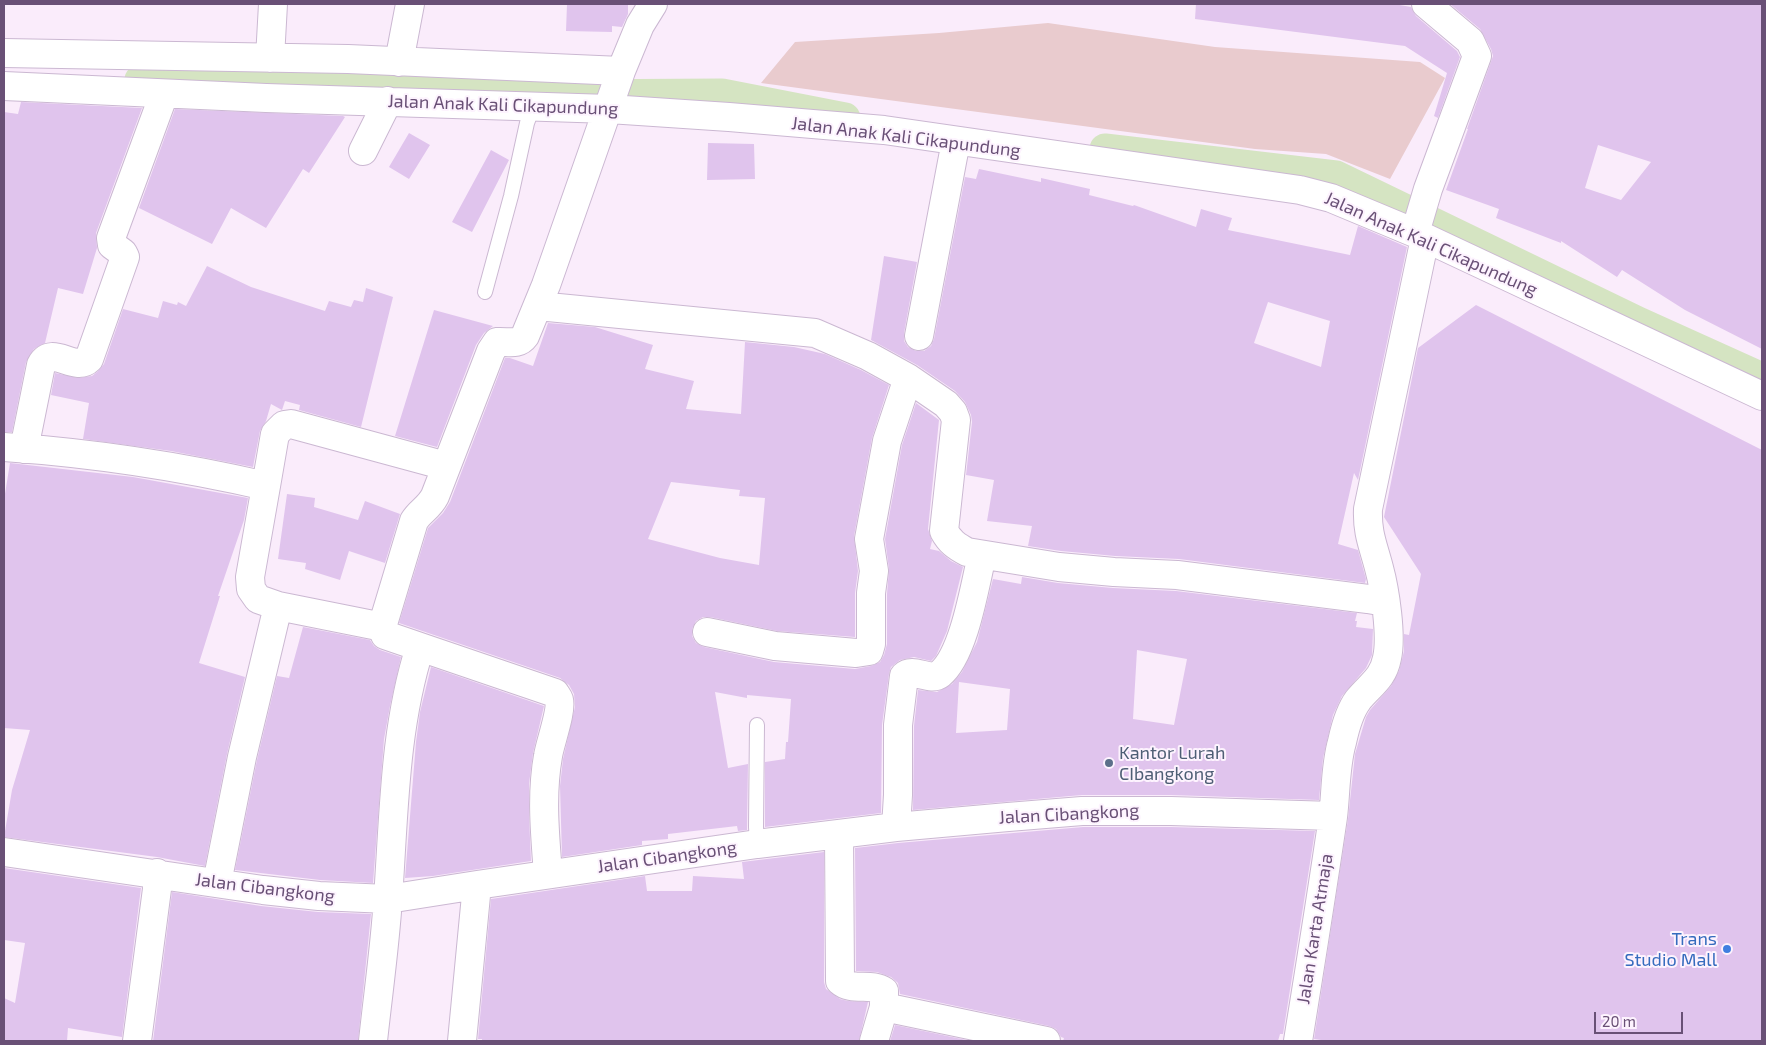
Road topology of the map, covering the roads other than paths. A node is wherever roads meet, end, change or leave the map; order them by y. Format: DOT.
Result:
graph roads {
  1 [pos="273,4"];
  2 [pos="410,4"];
  3 [pos="653,4"];
  4 [pos="1426,4"];
  5 [pos="4,53"];
  6 [pos="270,58"];
  7 [pos="399,62"];
  8 [pos="4,86"];
  9 [pos="614,90"];
  10 [pos="164,94"];
  11 [pos="388,101"];
  12 [pos="533,107"];
  13 [pos="956,141"];
  14 [pos="363,152"];
  15 [pos="1420,231"];
  16 [pos="485,292"];
  17 [pos="538,306"];
  18 [pos="919,336"];
  19 [pos="908,378"];
  20 [pos="1762,396"];
  21 [pos="14,448"];
  22 [pos="446,466"];
  23 [pos="266,486"];
  24 [pos="982,555"];
  25 [pos="1385,602"];
  26 [pos="278,606"];
  27 [pos="383,627"];
  28 [pos="707,632"];
  29 [pos="420,647"];
  30 [pos="757,725"];
  31 [pos="1333,816"];
  32 [pos="896,827"];
  33 [pos="840,834"];
  34 [pos="757,844"];
  35 [pos="4,852"];
  36 [pos="157,874"];
  37 [pos="548,874"];
  38 [pos="216,883"];
  39 [pos="477,885"];
  40 [pos="388,900"];
  41 [pos="884,1007"];
  42 [pos="137,1041"];
  43 [pos="372,1041"];
  44 [pos="462,1041"];
  45 [pos="874,1041"];
  46 [pos="1046,1041"];
  47 [pos="1298,1041"];
  1 -- 6 [label="street"];
  2 -- 7 [label="street"];
  3 -- 9 [label="street"];
  4 -- 15 [label="street, Jalan Karta Atmaja"];
  5 -- 6 [label="street"];
  6 -- 7 [label="street"];
  7 -- 9 [label="street"];
  8 -- 10 [label="street, Jalan Anak Kali Cikapundung"];
  9 -- 12 [label="street, Jalan Anak Kali Cikapundung"];
  9 -- 13 [label="street, Jalan Anak Kali Cikapundung"];
  9 -- 17 [label="street"];
  10 -- 11 [label="street, Jalan Anak Kali Cikapundung"];
  10 -- 21 [label="street"];
  11 -- 12 [label="street, Jalan Anak Kali Cikapundung"];
  11 -- 14 [label="street"];
  12 -- 16 [label="lane"];
  13 -- 15 [label="street, Jalan Anak Kali Cikapundung"];
  13 -- 18 [label="street"];
  15 -- 20 [label="street, Jalan Anak Kali Cikapundung"];
  15 -- 25 [label="street, Jalan Karta Atmaja"];
  17 -- 19 [label="street"];
  17 -- 22 [label="street"];
  19 -- 24 [label="street"];
  19 -- 28 [label="street"];
  21 -- 23 [label="street"];
  22 -- 23 [label="street"];
  22 -- 27 [label="street"];
  23 -- 26 [label="street"];
  24 -- 25 [label="street"];
  24 -- 32 [label="street"];
  25 -- 31 [label="street, Jalan Karta Atmaja"];
  26 -- 27 [label="street"];
  26 -- 38 [label="street"];
  27 -- 29 [label="street"];
  29 -- 37 [label="street"];
  29 -- 40 [label="street"];
  30 -- 34 [label="lane"];
  31 -- 32 [label="street, Jalan Cibangkong"];
  31 -- 47 [label="street, Jalan Karta Atmaja"];
  32 -- 33 [label="street, Jalan Cibangkong"];
  33 -- 34 [label="street, Jalan Cibangkong"];
  33 -- 41 [label="street"];
  34 -- 37 [label="street, Jalan Cibangkong"];
  35 -- 36 [label="street, Jalan Cibangkong"];
  36 -- 38 [label="street, Jalan Cibangkong"];
  36 -- 42 [label="street"];
  37 -- 39 [label="street, Jalan Cibangkong"];
  38 -- 40 [label="street, Jalan Cibangkong"];
  39 -- 40 [label="street, Jalan Cibangkong"];
  39 -- 44 [label="street"];
  40 -- 43 [label="street"];
  41 -- 45 [label="street"];
  41 -- 46 [label="street"];
}
